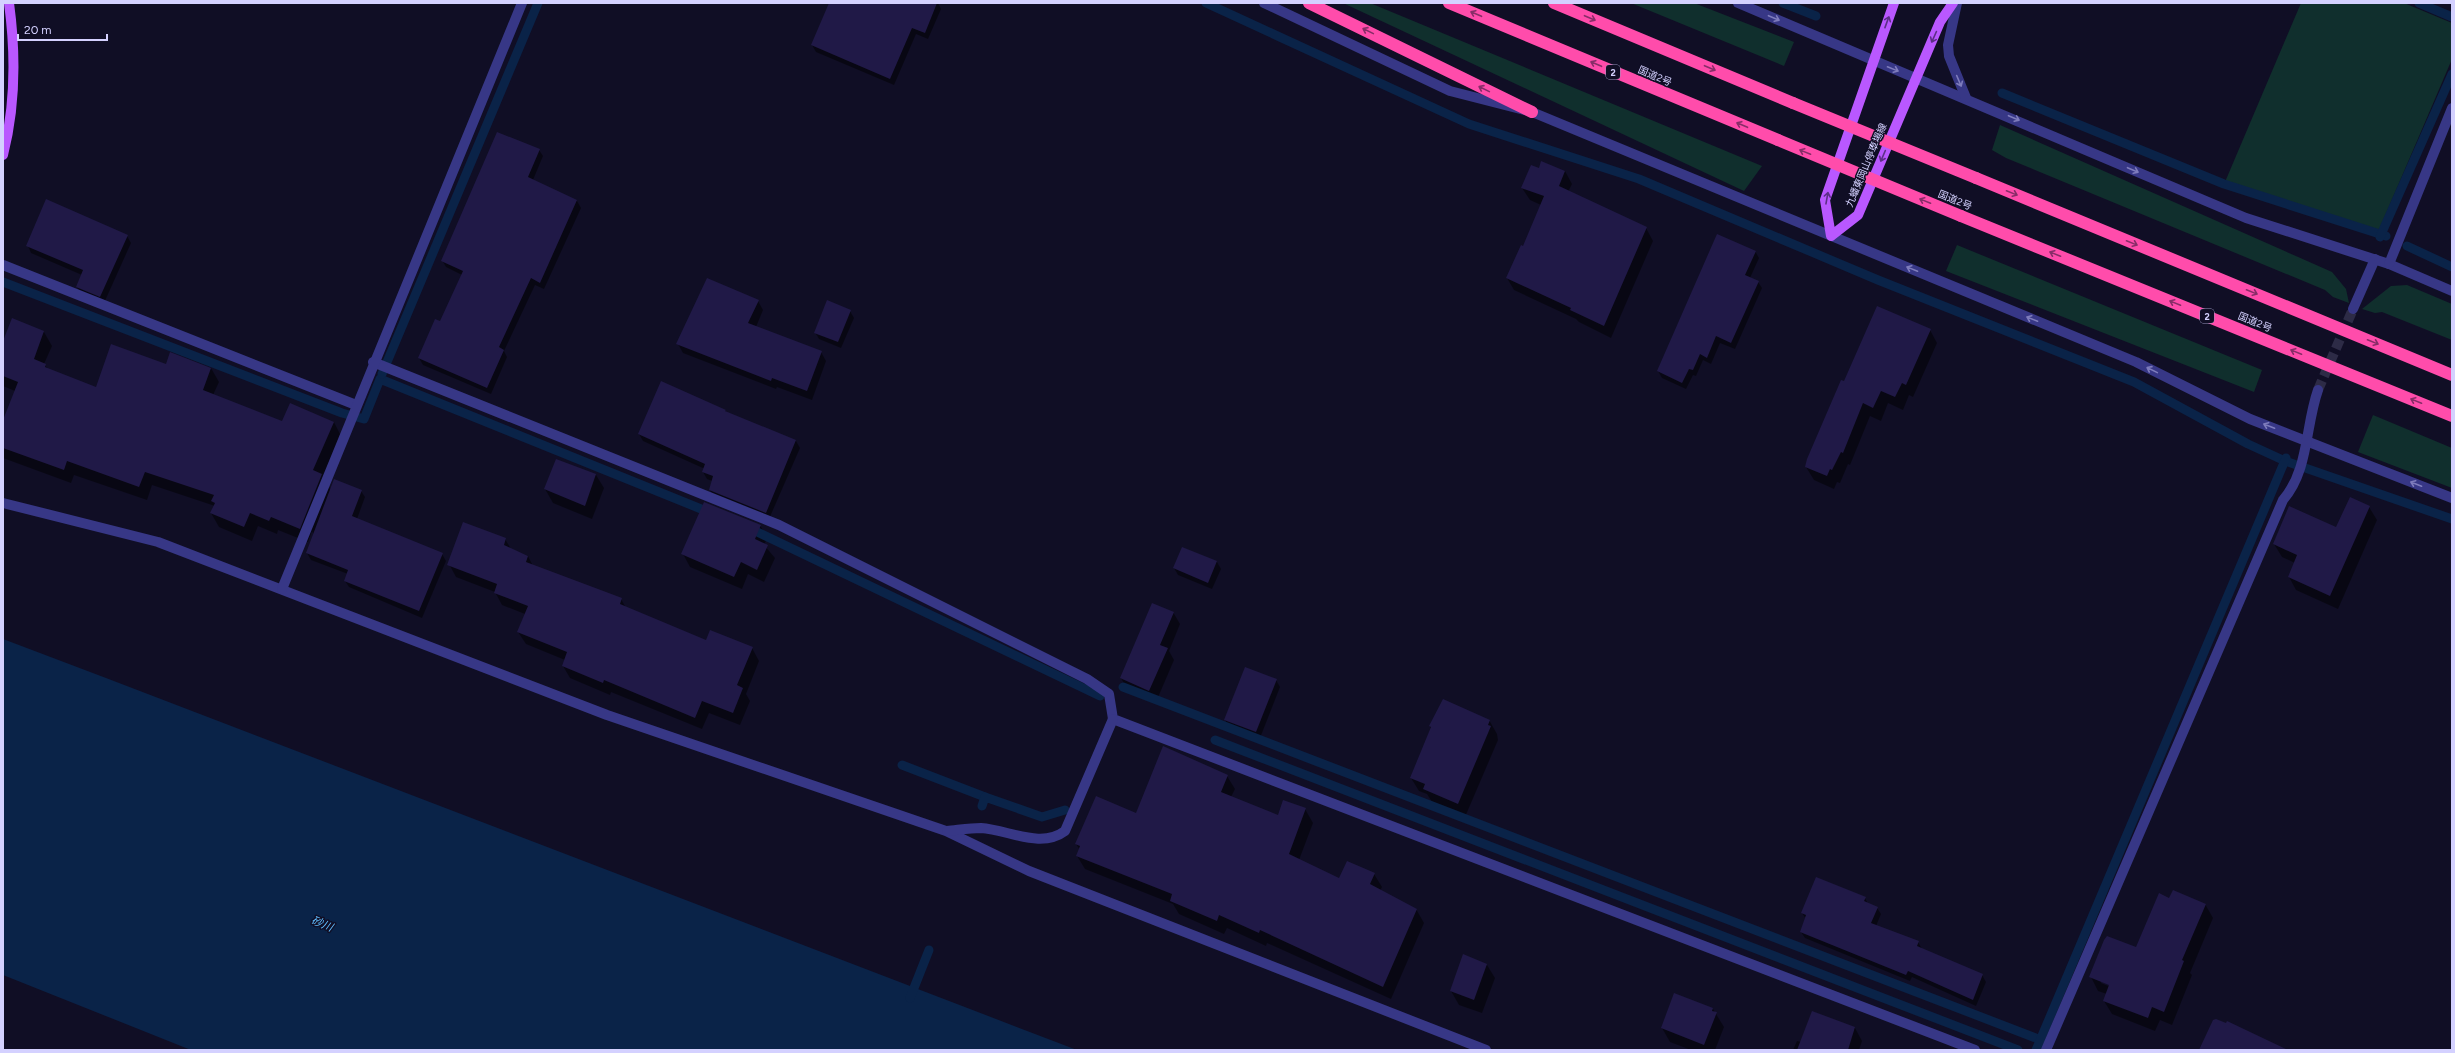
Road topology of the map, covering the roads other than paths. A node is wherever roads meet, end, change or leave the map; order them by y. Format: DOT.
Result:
graph roads {
  1 [pos="9,3"];
  2 [pos="522,3"];
  3 [pos="1264,3"];
  4 [pos="1309,3"];
  5 [pos="1449,3"];
  6 [pos="1554,3"];
  7 [pos="1738,3"];
  8 [pos="1894,3"];
  9 [pos="1953,3"];
  10 [pos="1956,3"];
  11 [pos="1874,61"];
  12 [pos="1916,78"];
  13 [pos="1966,98"];
  14 [pos="2452,108"];
  15 [pos="1532,112"];
  16 [pos="3,154"];
  17 [pos="1831,236"];
  18 [pos="2375,259"];
  19 [pos="2389,264"];
  20 [pos="3,265"];
  21 [pos="2452,291"];
  22 [pos="2353,309"];
  23 [pos="377,364"];
  24 [pos="2452,375"];
  25 [pos="2318,390"];
  26 [pos="354,413"];
  27 [pos="2452,416"];
  28 [pos="2305,440"];
  29 [pos="2452,498"];
  30 [pos="3,503"];
  31 [pos="282,589"];
  32 [pos="1113,719"];
  33 [pos="946,831"];
  34 [pos="1486,1050"];
  35 [pos="1975,1050"];
  36 [pos="2046,1050"];
  1 -- 16 [label="main road"];
  2 -- 23 [label="street"];
  3 -- 15 [label="street"];
  15 -- 4 [label="highway, one-way"];
  27 -- 5 [label="highway, 国道2号 / 2, one-way, bridge"];
  6 -- 24 [label="highway, one-way, bridge"];
  7 -- 11 [label="street, one-way"];
  11 -- 8 [label="main road, one-way"];
  9 -- 12 [label="main road, 九蟠東岡山停車場線, one-way"];
  10 -- 13 [label="street, one-way"];
  11 -- 12 [label="street, one-way"];
  17 -- 11 [label="main road, one-way"];
  12 -- 13 [label="street"];
  12 -- 17 [label="main road, 九蟠東岡山停車場線, one-way"];
  13 -- 18 [label="street, one-way"];
  14 -- 19 [label="street"];
  15 -- 17 [label="street"];
  28 -- 17 [label="street, one-way"];
  18 -- 19 [label="street"];
  18 -- 22 [label="street"];
  19 -- 21 [label="street"];
  20 -- 26 [label="street"];
  23 -- 26 [label="street"];
  23 -- 32 [label="street"];
  25 -- 28 [label="street"];
  26 -- 31 [label="street"];
  29 -- 28 [label="street, one-way"];
  28 -- 36 [label="street"];
  30 -- 31 [label="street"];
  31 -- 33 [label="street"];
  32 -- 33 [label="street"];
  32 -- 35 [label="street"];
  33 -- 34 [label="street"];
}
